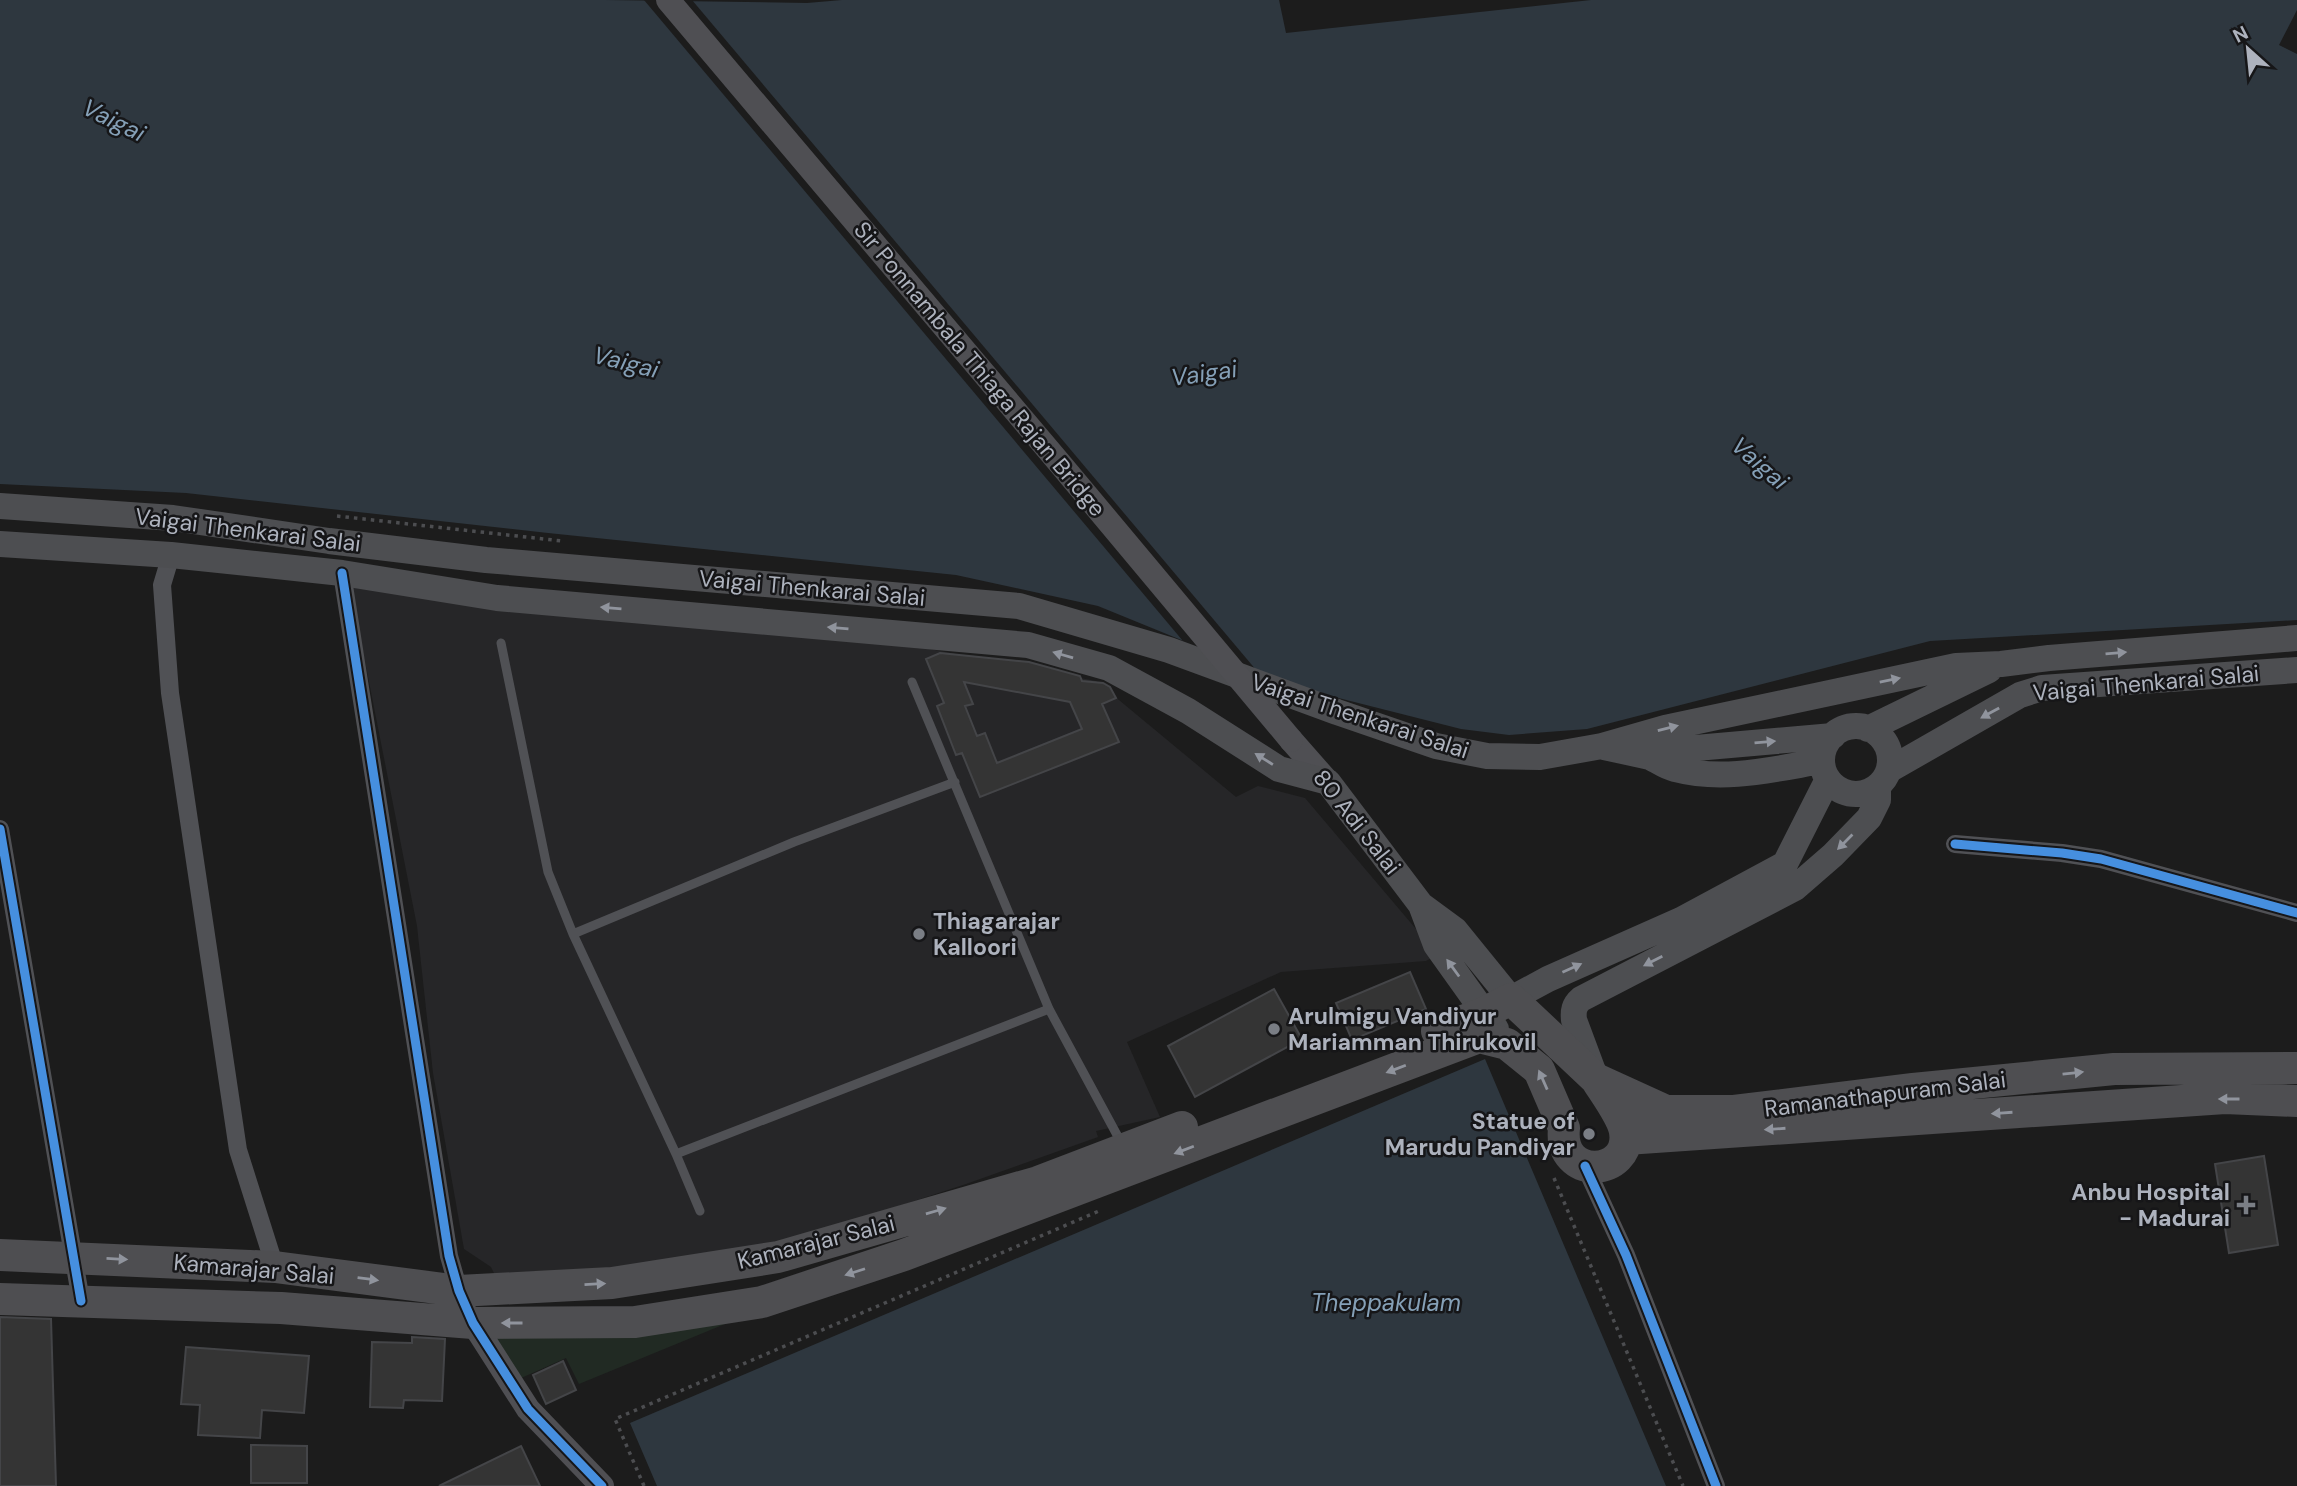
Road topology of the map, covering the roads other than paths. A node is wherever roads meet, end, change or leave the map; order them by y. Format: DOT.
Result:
graph roads {
  1 [pos="668,0"];
  2 [pos="0,506"];
  3 [pos="0,544"];
  4 [pos="171,555"];
  5 [pos="342,573"];
  6 [pos="2297,638"];
  7 [pos="500,643"];
  8 [pos="2001,664"];
  9 [pos="2297,670"];
  10 [pos="912,682"];
  11 [pos="1868,729"];
  12 [pos="1833,736"];
  13 [pos="1291,740"];
  14 [pos="1602,746"];
  15 [pos="1650,757"];
  16 [pos="1825,770"];
  17 [pos="1884,778"];
  18 [pos="955,782"];
  19 [pos="1328,782"];
  20 [pos="0,829"];
  21 [pos="1955,844"];
  22 [pos="2297,913"];
  23 [pos="573,934"];
  24 [pos="1498,1006"];
  25 [pos="1049,1009"];
  26 [pos="1507,1044"];
  27 [pos="2297,1068"];
  28 [pos="1596,1079"];
  29 [pos="2297,1101"];
  30 [pos="1664,1110"];
  31 [pos="1620,1125"];
  32 [pos="676,1154"];
  33 [pos="1128,1160"];
  34 [pos="1585,1166"];
  35 [pos="700,1211"];
  36 [pos="0,1255"];
  37 [pos="73,1257"];
  38 [pos="275,1267"];
  39 [pos="459,1290"];
  40 [pos="0,1299"];
  41 [pos="81,1300"];
  42 [pos="473,1323"];
  43 [pos="602,1486"];
  44 [pos="1716,1486"];
  1 -- 13 [label="main road, Sir Ponnambala Thiaga Rajan Bridge, bridge"];
  2 -- 14 [label="main road, Vaigai Thenkarai Salai"];
  3 -- 4 [label="main road, Vaigai Thenkarai Salai"];
  4 -- 5 [label="main road, Vaigai Thenkarai Salai"];
  4 -- 38 [label="street"];
  19 -- 5 [label="main road, Vaigai Thenkarai Salai, one-way"];
  5 -- 39 [label="street"];
  8 -- 6 [label="main road, Vaigai Thenkarai Salai, one-way"];
  7 -- 23 [label="lane"];
  8 -- 11 [label="main road, Vaigai Thenkarai Salai"];
  14 -- 8 [label="main road, Vaigai Thenkarai Salai, one-way"];
  9 -- 17 [label="main road, Vaigai Thenkarai Salai, one-way"];
  10 -- 18 [label="lane"];
  11 -- 12 [label="main road"];
  11 -- 17 [label="main road"];
  15 -- 12 [label="main road, Vaigai Thenkarai Salai, one-way"];
  12 -- 16 [label="main road"];
  13 -- 19 [label="main road, 80 Adi Salai"];
  14 -- 15 [label="main road, Vaigai Thenkarai Salai"];
  15 -- 16 [label="main road"];
  16 -- 17 [label="main road"];
  24 -- 16 [label="main road, one-way"];
  17 -- 28 [label="main road, one-way"];
  18 -- 23 [label="lane"];
  18 -- 25 [label="lane"];
  19 -- 24 [label="main road, 80 Adi Salai"];
  20 -- 37 [label="street"];
  21 -- 22 [label="street"];
  23 -- 32 [label="lane"];
  24 -- 26 [label="main road, 80 Adi Salai"];
  24 -- 28 [label="highway, Ramanathapuram Salai"];
  24 -- 33 [label="highway, Kamarajar Salai"];
  25 -- 32 [label="lane"];
  25 -- 33 [label="lane"];
  26 -- 33 [label="highway, Kamarajar Salai, one-way"];
  34 -- 26 [label="highway, one-way"];
  30 -- 27 [label="highway, Ramanathapuram Salai, one-way"];
  28 -- 30 [label="highway, Ramanathapuram Salai"];
  28 -- 31 [label="highway"];
  29 -- 31 [label="highway, Ramanathapuram Salai, one-way"];
  30 -- 31 [label="highway"];
  31 -- 34 [label="highway"];
  32 -- 35 [label="lane"];
  39 -- 33 [label="highway, Kamarajar Salai, one-way"];
  33 -- 42 [label="highway, Kamarajar Salai, one-way"];
  34 -- 44 [label="street"];
  36 -- 37 [label="highway, Kamarajar Salai"];
  37 -- 38 [label="highway, Kamarajar Salai, one-way"];
  37 -- 41 [label="street"];
  38 -- 39 [label="highway, Kamarajar Salai, one-way"];
  39 -- 42 [label="street"];
  40 -- 41 [label="highway, Kamarajar Salai"];
  41 -- 42 [label="highway, Kamarajar Salai"];
  42 -- 43 [label="main road"];
}
